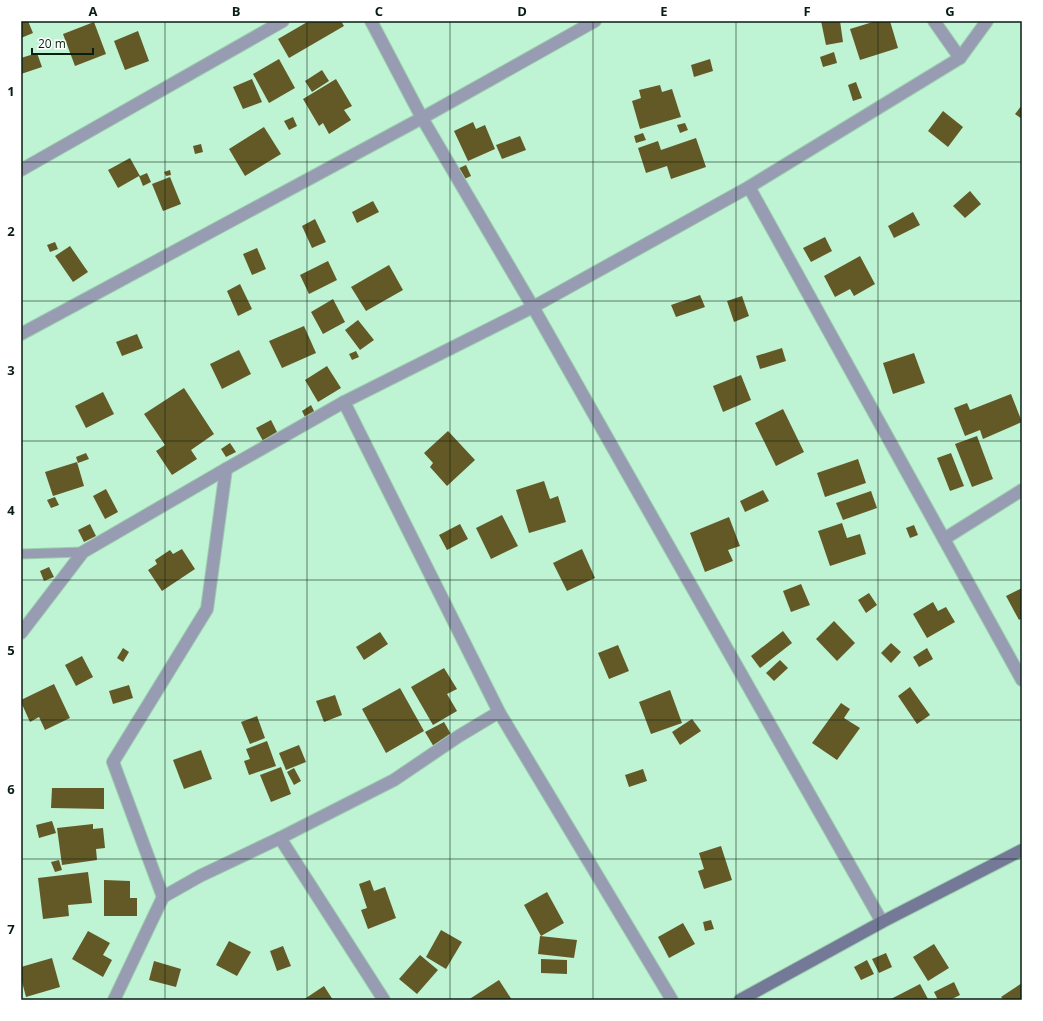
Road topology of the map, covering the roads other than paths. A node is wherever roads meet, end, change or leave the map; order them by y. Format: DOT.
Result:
graph roads {
  1 [pos="283,21"];
  2 [pos="371,21"];
  3 [pos="595,21"];
  4 [pos="934,21"];
  5 [pos="987,21"];
  6 [pos="960,58"];
  7 [pos="422,118"];
  8 [pos="21,170"];
  9 [pos="749,187"];
  10 [pos="534,307"];
  11 [pos="21,334"];
  12 [pos="344,402"];
  13 [pos="226,468"];
  14 [pos="1022,490"];
  15 [pos="944,539"];
  16 [pos="83,552"];
  17 [pos="21,554"];
  18 [pos="21,633"];
  19 [pos="1022,680"];
  20 [pos="499,712"];
  21 [pos="280,838"];
  22 [pos="1022,850"];
  23 [pos="163,897"];
  24 [pos="882,922"];
  25 [pos="114,1000"];
  26 [pos="384,1000"];
  27 [pos="672,1000"];
  28 [pos="740,1000"];
  1 -- 8 [label="street"];
  2 -- 7 [label="street"];
  3 -- 7 [label="street"];
  4 -- 6 [label="street"];
  5 -- 6 [label="street"];
  6 -- 9 [label="street"];
  7 -- 10 [label="street"];
  7 -- 11 [label="street"];
  9 -- 10 [label="street"];
  9 -- 15 [label="street"];
  10 -- 12 [label="street"];
  10 -- 24 [label="street"];
  12 -- 13 [label="street"];
  12 -- 20 [label="street"];
  13 -- 16 [label="street"];
  13 -- 23 [label="street"];
  14 -- 15 [label="street"];
  15 -- 19 [label="street"];
  16 -- 17 [label="lane"];
  16 -- 18 [label="street"];
  20 -- 21 [label="street"];
  20 -- 27 [label="street"];
  21 -- 23 [label="street"];
  21 -- 26 [label="street"];
  22 -- 24 [label="street"];
  23 -- 25 [label="street"];
  24 -- 28 [label="street"];
}
